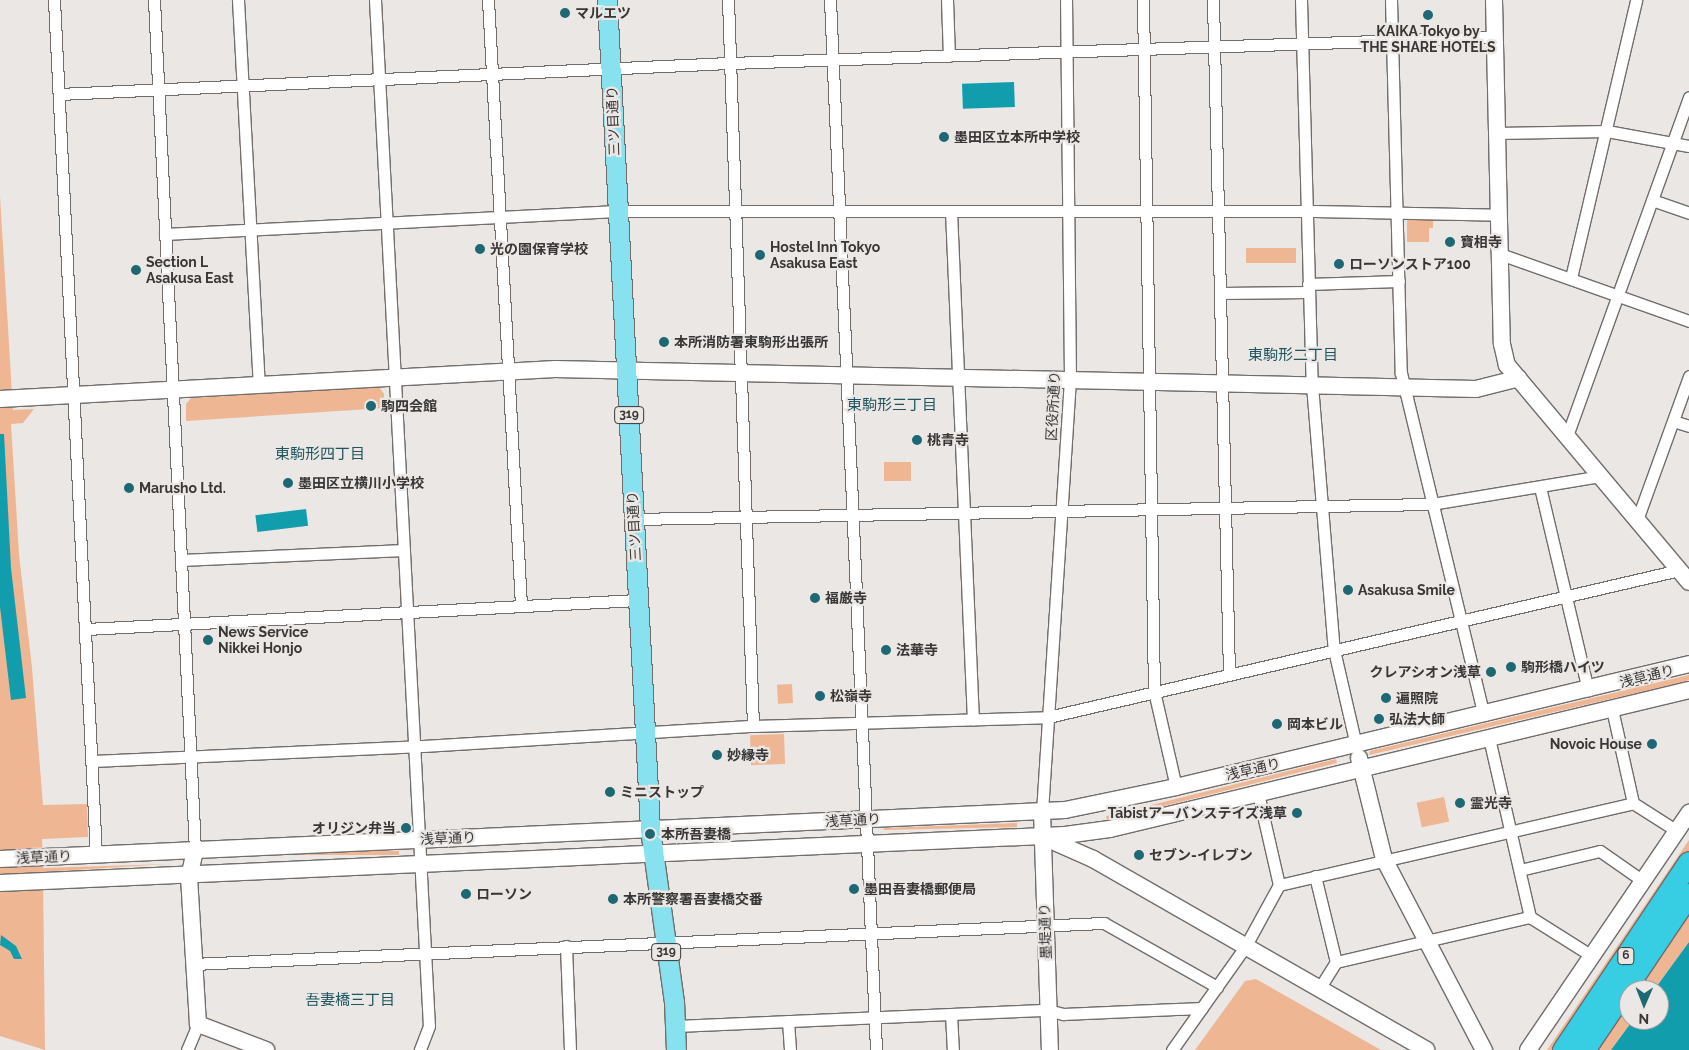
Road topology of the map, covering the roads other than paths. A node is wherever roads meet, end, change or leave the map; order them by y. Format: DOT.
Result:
graph roads {
  1 [pos="54,0"];
  2 [pos="154,0"];
  3 [pos="238,0"];
  4 [pos="375,0"];
  5 [pos="488,0"];
  6 [pos="607,0"];
  7 [pos="728,0"];
  8 [pos="830,0"];
  9 [pos="947,0"];
  10 [pos="1066,0"];
  11 [pos="1143,0"];
  12 [pos="1213,0"];
  13 [pos="1301,0"];
  14 [pos="1391,0"];
  15 [pos="1494,0"];
  16 [pos="1636,0"];
  17 [pos="1494,37"];
  18 [pos="1393,40"];
  19 [pos="1302,43"];
  20 [pos="1214,48"];
  21 [pos="1144,50"];
  22 [pos="1066,52"];
  23 [pos="949,56"];
  24 [pos="832,61"];
  25 [pos="730,63"];
  26 [pos="610,68"];
  27 [pos="491,75"];
  28 [pos="379,80"];
  29 [pos="243,87"];
  30 [pos="158,90"];
  31 [pos="59,94"];
  32 [pos="1689,96"];
  33 [pos="1607,131"];
  34 [pos="1497,134"];
  35 [pos="1673,143"];
  36 [pos="1689,146"];
  37 [pos="1652,200"];
  38 [pos="734,210"];
  39 [pos="616,211"];
  40 [pos="951,211"];
  41 [pos="1146,211"];
  42 [pos="1218,211"];
  43 [pos="1306,211"];
  44 [pos="840,212"];
  45 [pos="1068,212"];
  46 [pos="1689,213"];
  47 [pos="1396,214"];
  48 [pos="1499,214"];
  49 [pos="500,217"];
  50 [pos="386,222"];
  51 [pos="251,229"];
  52 [pos="165,234"];
  53 [pos="1500,254"];
  54 [pos="1571,278"];
  55 [pos="1399,281"];
  56 [pos="1308,288"];
  57 [pos="1221,293"];
  58 [pos="1618,296"];
  59 [pos="1689,321"];
  60 [pos="508,369"];
  61 [pos="627,369"];
  62 [pos="740,373"];
  63 [pos="846,375"];
  64 [pos="1689,376"];
  65 [pos="395,377"];
  66 [pos="957,377"];
  67 [pos="1519,378"];
  68 [pos="1070,379"];
  69 [pos="1149,381"];
  70 [pos="1224,383"];
  71 [pos="259,384"];
  72 [pos="1312,385"];
  73 [pos="1403,387"];
  74 [pos="173,389"];
  75 [pos="74,394"];
  76 [pos="0,399"];
  77 [pos="1673,421"];
  78 [pos="1689,426"];
  79 [pos="1567,436"];
  80 [pos="1601,476"];
  81 [pos="1540,486"];
  82 [pos="1432,504"];
  83 [pos="1322,507"];
  84 [pos="1225,508"];
  85 [pos="1151,510"];
  86 [pos="1062,512"];
  87 [pos="964,514"];
  88 [pos="852,516"];
  89 [pos="747,517"];
  90 [pos="634,519"];
  91 [pos="1637,520"];
  92 [pos="404,550"];
  93 [pos="181,560"];
  94 [pos="1684,576"];
  95 [pos="1565,596"];
  96 [pos="637,600"];
  97 [pos="521,606"];
  98 [pos="407,613"];
  99 [pos="1461,620"];
  100 [pos="184,624"];
  101 [pos="86,629"];
  102 [pos="1334,650"];
  103 [pos="1689,664"];
  104 [pos="1229,674"];
  105 [pos="1588,690"];
  106 [pos="1689,690"];
  107 [pos="1154,692"];
  108 [pos="1612,709"];
  109 [pos="1484,715"];
  110 [pos="1048,717"];
  111 [pos="972,720"];
  112 [pos="862,722"];
  113 [pos="753,726"];
  114 [pos="644,732"];
  115 [pos="1489,738"];
  116 [pos="1356,745"];
  117 [pos="415,746"];
  118 [pos="190,757"];
  119 [pos="93,761"];
  120 [pos="1362,768"];
  121 [pos="1176,787"];
  122 [pos="1258,793"];
  123 [pos="1632,802"];
  124 [pos="1042,812"];
  125 [pos="1689,813"];
  126 [pos="866,819"];
  127 [pos="650,830"];
  128 [pos="1509,831"];
  129 [pos="1677,831"];
  130 [pos="1041,836"];
  131 [pos="419,839"];
  132 [pos="866,844"];
  133 [pos="195,850"];
  134 [pos="96,854"];
  135 [pos="652,854"];
  136 [pos="0,859"];
  137 [pos="1384,859"];
  138 [pos="1689,862"];
  139 [pos="421,864"];
  140 [pos="1520,870"];
  141 [pos="1315,876"];
  142 [pos="190,877"];
  143 [pos="1643,881"];
  144 [pos="0,883"];
  145 [pos="1279,885"];
  146 [pos="1689,894"];
  147 [pos="1530,917"];
  148 [pos="1044,925"];
  149 [pos="871,934"];
  150 [pos="1425,939"];
  151 [pos="665,944"];
  152 [pos="566,946"];
  153 [pos="1245,947"];
  154 [pos="426,953"];
  155 [pos="1592,956"];
  156 [pos="1336,962"];
  157 [pos="193,964"];
  158 [pos="1217,987"];
  159 [pos="1319,989"];
  160 [pos="1202,1008"];
  161 [pos="1048,1010"];
  162 [pos="951,1014"];
  163 [pos="874,1017"];
  164 [pos="788,1021"];
  165 [pos="198,1024"];
  166 [pos="676,1026"];
  167 [pos="187,1050"];
  168 [pos="266,1050"];
  169 [pos="420,1050"];
  170 [pos="570,1050"];
  171 [pos="676,1050"];
  172 [pos="790,1050"];
  173 [pos="876,1050"];
  174 [pos="953,1050"];
  175 [pos="1050,1050"];
  176 [pos="1172,1050"];
  177 [pos="1426,1050"];
  178 [pos="1484,1050"];
  179 [pos="1528,1050"];
  180 [pos="1563,1050"];
  181 [pos="1584,1050"];
  1 -- 31 [label="street"];
  2 -- 30 [label="street"];
  3 -- 29 [label="street"];
  4 -- 28 [label="street"];
  5 -- 27 [label="street"];
  6 -- 26 [label="main road, 三ツ目通り / 319"];
  7 -- 25 [label="street"];
  8 -- 24 [label="street"];
  9 -- 23 [label="street"];
  10 -- 22 [label="street, 区役所通り"];
  11 -- 21 [label="street"];
  12 -- 20 [label="street"];
  13 -- 19 [label="street"];
  14 -- 18 [label="street"];
  15 -- 17 [label="main road"];
  16 -- 33 [label="street"];
  17 -- 18 [label="street"];
  17 -- 34 [label="main road"];
  18 -- 19 [label="street"];
  18 -- 47 [label="street"];
  19 -- 20 [label="street"];
  19 -- 43 [label="street"];
  20 -- 21 [label="street"];
  20 -- 42 [label="street"];
  21 -- 22 [label="street"];
  21 -- 41 [label="street"];
  22 -- 23 [label="street"];
  22 -- 45 [label="street, 区役所通り"];
  23 -- 24 [label="street"];
  24 -- 25 [label="street"];
  24 -- 44 [label="street"];
  25 -- 26 [label="street"];
  25 -- 38 [label="street"];
  26 -- 27 [label="street"];
  26 -- 39 [label="main road, 三ツ目通り / 319"];
  27 -- 28 [label="street"];
  27 -- 49 [label="street"];
  28 -- 29 [label="street"];
  28 -- 50 [label="street"];
  29 -- 30 [label="street"];
  29 -- 51 [label="street"];
  30 -- 31 [label="street"];
  30 -- 52 [label="street"];
  31 -- 75 [label="street"];
  32 -- 35 [label="street"];
  33 -- 34 [label="street"];
  33 -- 35 [label="street"];
  33 -- 54 [label="street"];
  34 -- 48 [label="main road"];
  35 -- 36 [label="street"];
  35 -- 37 [label="street"];
  37 -- 46 [label="street"];
  37 -- 58 [label="street"];
  38 -- 39 [label="street"];
  38 -- 44 [label="street"];
  38 -- 62 [label="street"];
  39 -- 49 [label="street"];
  39 -- 61 [label="main road, 三ツ目通り / 319"];
  40 -- 44 [label="street"];
  40 -- 45 [label="street"];
  40 -- 66 [label="street"];
  41 -- 42 [label="street"];
  41 -- 45 [label="street"];
  41 -- 69 [label="street"];
  42 -- 43 [label="street"];
  42 -- 57 [label="street"];
  43 -- 47 [label="street"];
  43 -- 56 [label="street"];
  44 -- 63 [label="street"];
  45 -- 68 [label="street, 区役所通り"];
  47 -- 48 [label="street"];
  47 -- 55 [label="street"];
  48 -- 53 [label="main road"];
  49 -- 50 [label="street"];
  49 -- 60 [label="street"];
  50 -- 51 [label="street"];
  50 -- 65 [label="street"];
  51 -- 52 [label="street"];
  51 -- 71 [label="street"];
  52 -- 74 [label="street"];
  53 -- 54 [label="street"];
  53 -- 67 [label="main road"];
  54 -- 58 [label="street"];
  55 -- 56 [label="street"];
  55 -- 73 [label="street"];
  56 -- 57 [label="street"];
  56 -- 72 [label="street"];
  57 -- 70 [label="street"];
  58 -- 59 [label="street"];
  58 -- 79 [label="street"];
  60 -- 61 [label="main road"];
  60 -- 65 [label="main road"];
  60 -- 97 [label="street"];
  61 -- 62 [label="main road"];
  61 -- 90 [label="main road, 三ツ目通り / 319"];
  62 -- 63 [label="main road"];
  62 -- 89 [label="street"];
  63 -- 66 [label="main road"];
  63 -- 88 [label="street"];
  64 -- 77 [label="street"];
  65 -- 71 [label="main road"];
  65 -- 92 [label="street"];
  66 -- 68 [label="main road"];
  66 -- 87 [label="street"];
  67 -- 73 [label="main road"];
  67 -- 79 [label="main road"];
  68 -- 69 [label="main road"];
  68 -- 86 [label="street, 区役所通り"];
  69 -- 70 [label="main road"];
  69 -- 85 [label="street"];
  70 -- 72 [label="main road"];
  70 -- 84 [label="street"];
  71 -- 74 [label="main road"];
  72 -- 73 [label="main road"];
  72 -- 83 [label="street"];
  73 -- 82 [label="street"];
  74 -- 75 [label="main road"];
  74 -- 93 [label="street"];
  75 -- 76 [label="main road"];
  75 -- 101 [label="street"];
  77 -- 78 [label="street"];
  77 -- 91 [label="street"];
  79 -- 80 [label="main road"];
  80 -- 81 [label="street"];
  80 -- 91 [label="main road"];
  81 -- 82 [label="street"];
  81 -- 95 [label="street"];
  82 -- 83 [label="street"];
  82 -- 99 [label="street"];
  83 -- 84 [label="street"];
  83 -- 102 [label="street"];
  84 -- 85 [label="street"];
  84 -- 104 [label="street"];
  85 -- 86 [label="street"];
  85 -- 107 [label="street"];
  86 -- 87 [label="street"];
  86 -- 110 [label="street, 区役所通り"];
  87 -- 88 [label="street"];
  87 -- 111 [label="street"];
  88 -- 89 [label="street"];
  88 -- 112 [label="street"];
  89 -- 90 [label="street"];
  89 -- 113 [label="street"];
  90 -- 96 [label="main road, 三ツ目通り / 319"];
  91 -- 94 [label="main road"];
  92 -- 93 [label="street"];
  92 -- 98 [label="street"];
  93 -- 100 [label="street"];
  94 -- 95 [label="street"];
  95 -- 99 [label="street"];
  95 -- 105 [label="street"];
  96 -- 97 [label="street"];
  96 -- 114 [label="main road, 三ツ目通り / 319"];
  97 -- 98 [label="street"];
  98 -- 100 [label="street"];
  98 -- 117 [label="street"];
  99 -- 102 [label="street"];
  99 -- 109 [label="street"];
  100 -- 101 [label="street"];
  100 -- 118 [label="street"];
  101 -- 119 [label="street"];
  102 -- 104 [label="street"];
  102 -- 116 [label="street"];
  103 -- 105 [label="main road, 浅草通り"];
  104 -- 107 [label="street"];
  105 -- 109 [label="main road, 浅草通り"];
  106 -- 108 [label="main road, 浅草通り"];
  107 -- 110 [label="street"];
  107 -- 121 [label="street"];
  108 -- 115 [label="main road, 浅草通り"];
  108 -- 123 [label="street"];
  109 -- 116 [label="main road, 浅草通り"];
  110 -- 111 [label="street"];
  110 -- 124 [label="street, 区役所通り"];
  111 -- 112 [label="street"];
  112 -- 113 [label="street"];
  112 -- 126 [label="street"];
  113 -- 114 [label="street"];
  114 -- 117 [label="street"];
  114 -- 127 [label="main road, 三ツ目通り / 319"];
  115 -- 120 [label="main road, 浅草通り"];
  115 -- 128 [label="street"];
  116 -- 120 [label="main road"];
  116 -- 121 [label="main road, 浅草通り"];
  117 -- 118 [label="street"];
  117 -- 131 [label="street"];
  118 -- 119 [label="street"];
  118 -- 133 [label="street"];
  119 -- 134 [label="street"];
  120 -- 122 [label="main road, 浅草通り"];
  120 -- 137 [label="main road"];
  121 -- 124 [label="main road, 浅草通り"];
  122 -- 130 [label="main road, 浅草通り"];
  122 -- 145 [label="street"];
  123 -- 128 [label="street"];
  123 -- 129 [label="street"];
  124 -- 126 [label="main road, 浅草通り"];
  124 -- 130 [label="main road, 墨堤通り"];
  125 -- 129 [label="main road"];
  126 -- 127 [label="main road, 浅草通り"];
  126 -- 132 [label="street"];
  127 -- 131 [label="main road, 浅草通り"];
  127 -- 135 [label="main road, 三ツ目通り / 319"];
  128 -- 137 [label="street"];
  128 -- 140 [label="street"];
  129 -- 143 [label="main road"];
  130 -- 132 [label="main road, 浅草通り"];
  130 -- 148 [label="main road, 墨堤通り"];
  130 -- 153 [label="main road, 浅草通り"];
  131 -- 133 [label="main road, 浅草通り"];
  131 -- 139 [label="street"];
  132 -- 135 [label="main road, 浅草通り"];
  132 -- 149 [label="street"];
  133 -- 134 [label="main road, 浅草通り"];
  133 -- 142 [label="main road"];
  134 -- 136 [label="main road, 浅草通り"];
  135 -- 139 [label="main road, 浅草通り"];
  135 -- 151 [label="main road, 三ツ目通り / 319"];
  137 -- 141 [label="street"];
  137 -- 150 [label="main road"];
  138 -- 180 [label="highway, 6"];
  139 -- 142 [label="main road, 浅草通り"];
  139 -- 154 [label="street"];
  140 -- 143 [label="street"];
  140 -- 147 [label="street"];
  141 -- 145 [label="street"];
  141 -- 156 [label="street"];
  142 -- 144 [label="main road, 浅草通り"];
  142 -- 157 [label="main road"];
  143 -- 155 [label="main road"];
  145 -- 153 [label="street"];
  146 -- 181 [label="highway, 6"];
  147 -- 150 [label="street"];
  147 -- 155 [label="street"];
  148 -- 149 [label="street"];
  148 -- 158 [label="street"];
  148 -- 161 [label="main road, 墨堤通り"];
  149 -- 151 [label="street"];
  149 -- 163 [label="street"];
  150 -- 156 [label="street"];
  150 -- 178 [label="main road"];
  151 -- 152 [label="street"];
  151 -- 166 [label="main road, 三ツ目通り / 319"];
  152 -- 154 [label="street"];
  152 -- 170 [label="street"];
  153 -- 158 [label="street"];
  153 -- 159 [label="main road, 浅草通り"];
  154 -- 157 [label="street"];
  154 -- 169 [label="street"];
  155 -- 179 [label="main road"];
  156 -- 159 [label="street"];
  157 -- 165 [label="main road"];
  158 -- 160 [label="street"];
  159 -- 177 [label="main road, 浅草通り"];
  160 -- 161 [label="street"];
  160 -- 176 [label="street"];
  161 -- 162 [label="street"];
  161 -- 175 [label="main road, 墨堤通り"];
  162 -- 163 [label="street"];
  162 -- 174 [label="street"];
  163 -- 164 [label="street"];
  163 -- 173 [label="street"];
  164 -- 166 [label="street"];
  164 -- 172 [label="street"];
  165 -- 167 [label="street"];
  165 -- 168 [label="main road"];
  166 -- 171 [label="main road, 三ツ目通り / 319"];
}
